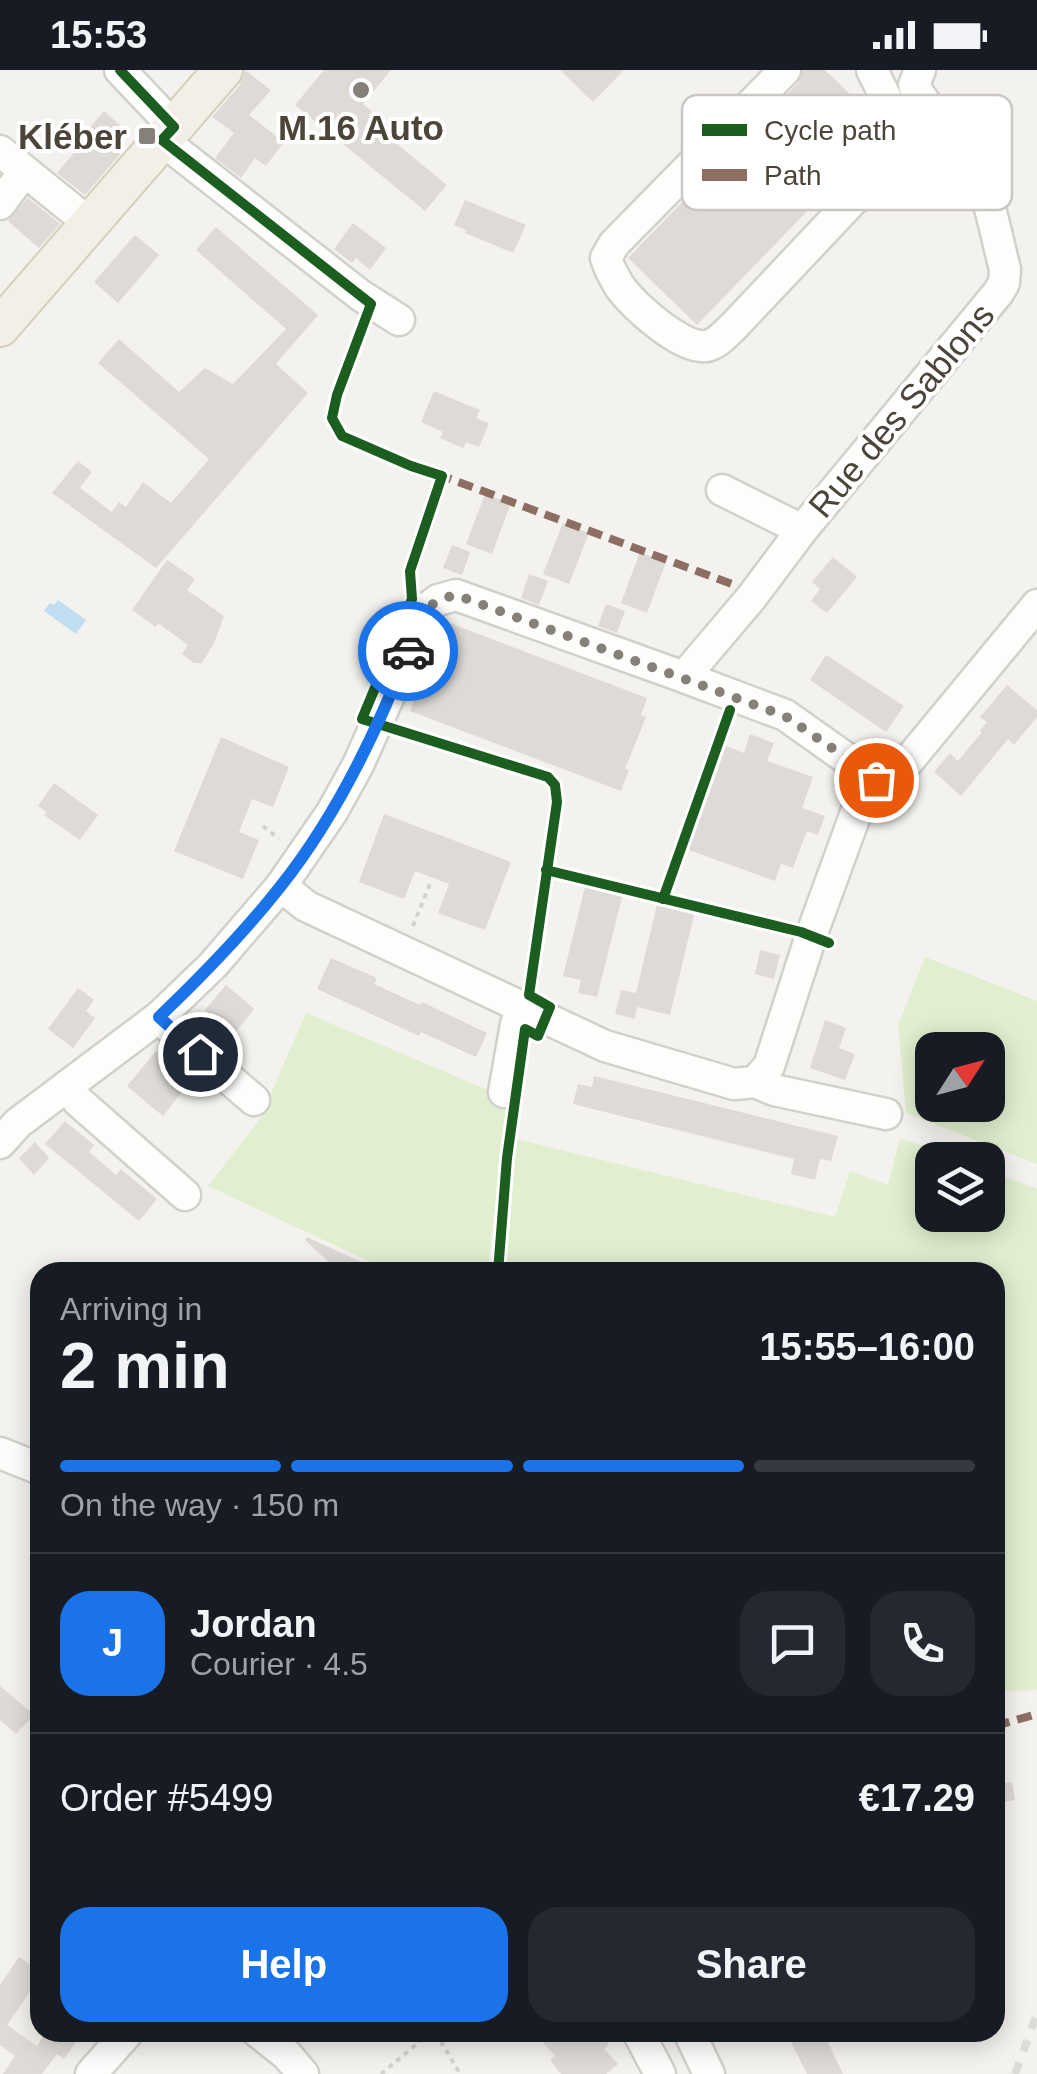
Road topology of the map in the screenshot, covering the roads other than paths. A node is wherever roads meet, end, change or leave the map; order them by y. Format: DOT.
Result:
graph roads {
  1 [pos="120,70"];
  2 [pos="223,70"];
  3 [pos="785,70"];
  4 [pos="872,70"];
  5 [pos="920,70"];
  6 [pos="760,95"];
  7 [pos="884,95"];
  8 [pos="919,95"];
  9 [pos="168,134"];
  10 [pos="0,151"];
  11 [pos="24,172"];
  12 [pos="682,175"];
  13 [pos="0,204"];
  14 [pos="843,210"];
  15 [pos="989,210"];
  16 [pos="89,223"];
  17 [pos="400,320"];
  18 [pos="0,327"];
  19 [pos="722,490"];
  20 [pos="802,530"];
  21 [pos="1037,605"];
  22 [pos="684,677"];
  23 [pos="864,783"];
  24 [pos="281,886"];
  25 [pos="522,1008"];
  26 [pos="159,1017"];
  27 [pos="754,1082"];
  28 [pos="67,1086"];
  29 [pos="504,1092"];
  30 [pos="254,1100"];
  31 [pos="886,1114"];
  32 [pos="9,1133"];
  33 [pos="185,1195"];
  34 [pos="0,1453"];
  35 [pos="30,1465"];
  36 [pos="119,2042"];
  37 [pos="271,2042"];
  38 [pos="643,2042"];
  39 [pos="694,2042"];
  40 [pos="90,2074"];
  41 [pos="304,2074"];
  42 [pos="660,2074"];
  43 [pos="709,2074"];
  1 -- 9 [label="street"];
  2 -- 9 [label="main road"];
  3 -- 6 [label="street"];
  4 -- 7 [label="street"];
  5 -- 8 [label="street, Rue des Sablons"];
  9 -- 16 [label="main road"];
  9 -- 17 [label="street"];
  10 -- 11 [label="street"];
  11 -- 13 [label="street"];
  11 -- 16 [label="street"];
  12 -- 14 [label="street"];
  15 -- 20 [label="street, Rue des Sablons"];
  16 -- 18 [label="main road"];
  19 -- 20 [label="street"];
  20 -- 22 [label="street, Rue des Sablons"];
  21 -- 23 [label="street"];
  22 -- 23 [label="street"];
  22 -- 24 [label="street"];
  23 -- 27 [label="street"];
  24 -- 25 [label="street"];
  24 -- 26 [label="street"];
  25 -- 27 [label="street"];
  25 -- 29 [label="street"];
  26 -- 28 [label="street"];
  26 -- 30 [label="street"];
  27 -- 31 [label="street"];
  28 -- 32 [label="street"];
  28 -- 33 [label="street"];
  34 -- 35 [label="street"];
  36 -- 40 [label="street"];
  37 -- 41 [label="street"];
  38 -- 42 [label="street"];
  39 -- 43 [label="street"];
}
